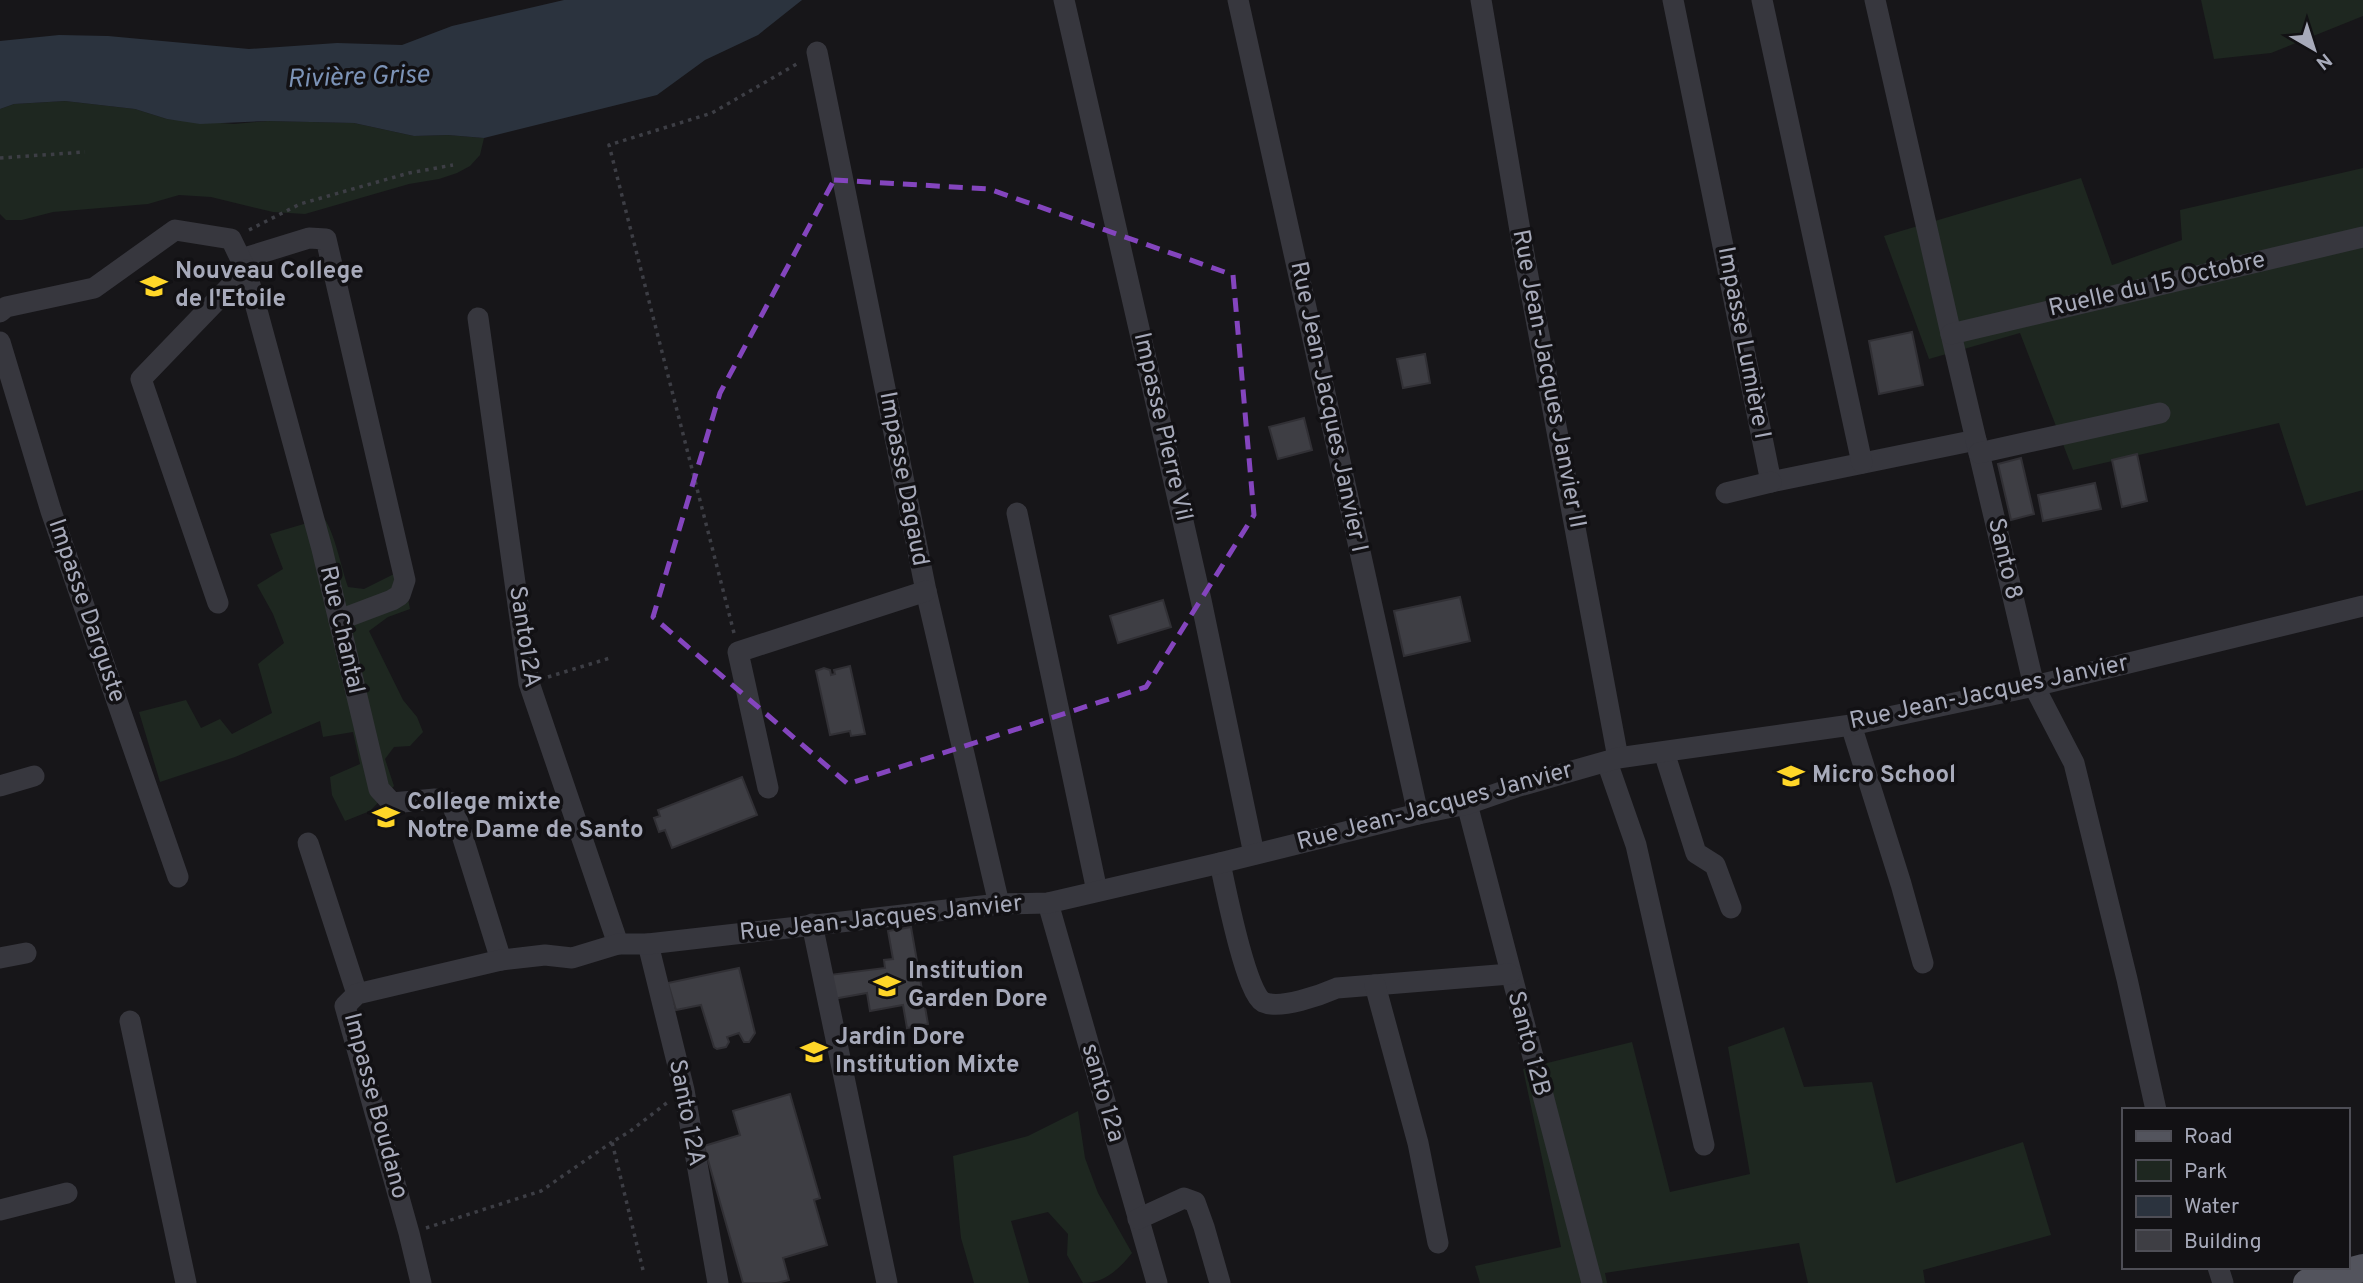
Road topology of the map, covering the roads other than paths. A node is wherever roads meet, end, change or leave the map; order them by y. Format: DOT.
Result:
graph roads {
  1 [pos="1064,0"];
  2 [pos="1238,0"];
  3 [pos="1481,0"];
  4 [pos="1673,0"];
  5 [pos="1762,0"];
  6 [pos="1875,0"];
  7 [pos="817,52"];
  8 [pos="2363,237"];
  9 [pos="244,264"];
  10 [pos="0,312"];
  11 [pos="478,318"];
  12 [pos="1951,334"];
  13 [pos="0,342"];
  14 [pos="2160,412"];
  15 [pos="1977,447"];
  16 [pos="1861,463"];
  17 [pos="1771,482"];
  18 [pos="1726,494"];
  19 [pos="1017,513"];
  20 [pos="926,591"];
  21 [pos="218,603"];
  22 [pos="2363,606"];
  23 [pos="339,620"];
  24 [pos="2034,686"];
  25 [pos="1851,725"];
  26 [pos="1664,752"];
  27 [pos="1613,760"];
  28 [pos="34,776"];
  29 [pos="0,786"];
  30 [pos="768,788"];
  31 [pos="1467,804"];
  32 [pos="1418,814"];
  33 [pos="308,843"];
  34 [pos="1254,855"];
  35 [pos="1220,863"];
  36 [pos="178,877"];
  37 [pos="1097,891"];
  38 [pos="1048,903"];
  39 [pos="999,904"];
  40 [pos="1731,908"];
  41 [pos="812,924"];
  42 [pos="618,944"];
  43 [pos="648,944"];
  44 [pos="26,953"];
  45 [pos="0,958"];
  46 [pos="501,960"];
  47 [pos="1923,963"];
  48 [pos="1510,974"];
  49 [pos="1376,985"];
  50 [pos="357,994"];
  51 [pos="130,1021"];
  52 [pos="2156,1108"];
  53 [pos="1704,1146"];
  54 [pos="67,1193"];
  55 [pos="0,1210"];
  56 [pos="1138,1219"];
  57 [pos="1438,1244"];
  58 [pos="2363,1268"];
  59 [pos="2336,1279"];
  60 [pos="186,1283"];
  61 [pos="421,1283"];
  62 [pos="718,1283"];
  63 [pos="887,1283"];
  64 [pos="1157,1283"];
  65 [pos="1220,1283"];
  66 [pos="1592,1283"];
  67 [pos="2307,1283"];
  1 -- 34 [label="street, Impasse Pierre Vil"];
  2 -- 32 [label="street, Rue Jean-Jacques Janvier I"];
  3 -- 27 [label="street, Rue Jean-Jacques Janvier II"];
  4 -- 17 [label="street, Impasse Lumière I"];
  5 -- 16 [label="street"];
  6 -- 12 [label="street, Santo 8"];
  7 -- 20 [label="street, Impasse Dagaud"];
  8 -- 12 [label="street, Ruelle du 15 Octobre"];
  9 -- 10 [label="street, Rue Chantal"];
  9 -- 21 [label="street"];
  9 -- 23 [label="street, Rue Chantal"];
  9 -- 23 [label="street"];
  11 -- 42 [label="street, Santo12A"];
  12 -- 15 [label="street, Santo 8"];
  13 -- 36 [label="street, Impasse Darguste"];
  14 -- 15 [label="street"];
  15 -- 16 [label="street"];
  15 -- 24 [label="street, Santo 8"];
  16 -- 17 [label="street"];
  17 -- 18 [label="street"];
  19 -- 37 [label="street"];
  20 -- 30 [label="street"];
  20 -- 39 [label="street, Impasse Dagaud"];
  22 -- 24 [label="street, Rue Jean-Jacques Janvier"];
  23 -- 46 [label="street, Rue Chantal"];
  24 -- 25 [label="street, Rue Jean-Jacques Janvier"];
  24 -- 52 [label="street, Santo 8"];
  25 -- 26 [label="street, Rue Jean-Jacques Janvier"];
  25 -- 47 [label="street"];
  26 -- 27 [label="street, Rue Jean-Jacques Janvier"];
  26 -- 40 [label="street"];
  27 -- 31 [label="street, Rue Jean-Jacques Janvier"];
  27 -- 53 [label="street, Rue Jean-Jacques Janvier II"];
  28 -- 29 [label="street"];
  31 -- 32 [label="street, Rue Jean-Jacques Janvier"];
  31 -- 48 [label="street, Santo 12B"];
  32 -- 34 [label="street, Rue Jean-Jacques Janvier"];
  33 -- 50 [label="street"];
  34 -- 35 [label="street, Rue Jean-Jacques Janvier"];
  35 -- 37 [label="street, Rue Jean-Jacques Janvier"];
  35 -- 49 [label="street"];
  37 -- 38 [label="street, Rue Jean-Jacques Janvier"];
  38 -- 39 [label="street, Rue Jean-Jacques Janvier"];
  38 -- 56 [label="street, santo 12a"];
  39 -- 41 [label="street, Rue Jean-Jacques Janvier"];
  41 -- 43 [label="street, Rue Jean-Jacques Janvier"];
  41 -- 63 [label="street"];
  42 -- 43 [label="street, Rue Jean-Jacques Janvier"];
  42 -- 46 [label="street, Rue Jean-Jacques Janvier"];
  43 -- 62 [label="street, Santo 12A"];
  44 -- 45 [label="street"];
  46 -- 50 [label="street, Impasse Boudano"];
  48 -- 49 [label="street"];
  48 -- 66 [label="street, Santo 12B"];
  49 -- 57 [label="street"];
  50 -- 61 [label="street, Impasse Boudano"];
  51 -- 60 [label="street"];
  54 -- 55 [label="street"];
  56 -- 64 [label="street, santo 12a"];
  56 -- 65 [label="street"];
  58 -- 59 [label="main road"];
  59 -- 67 [label="main road"];
}
